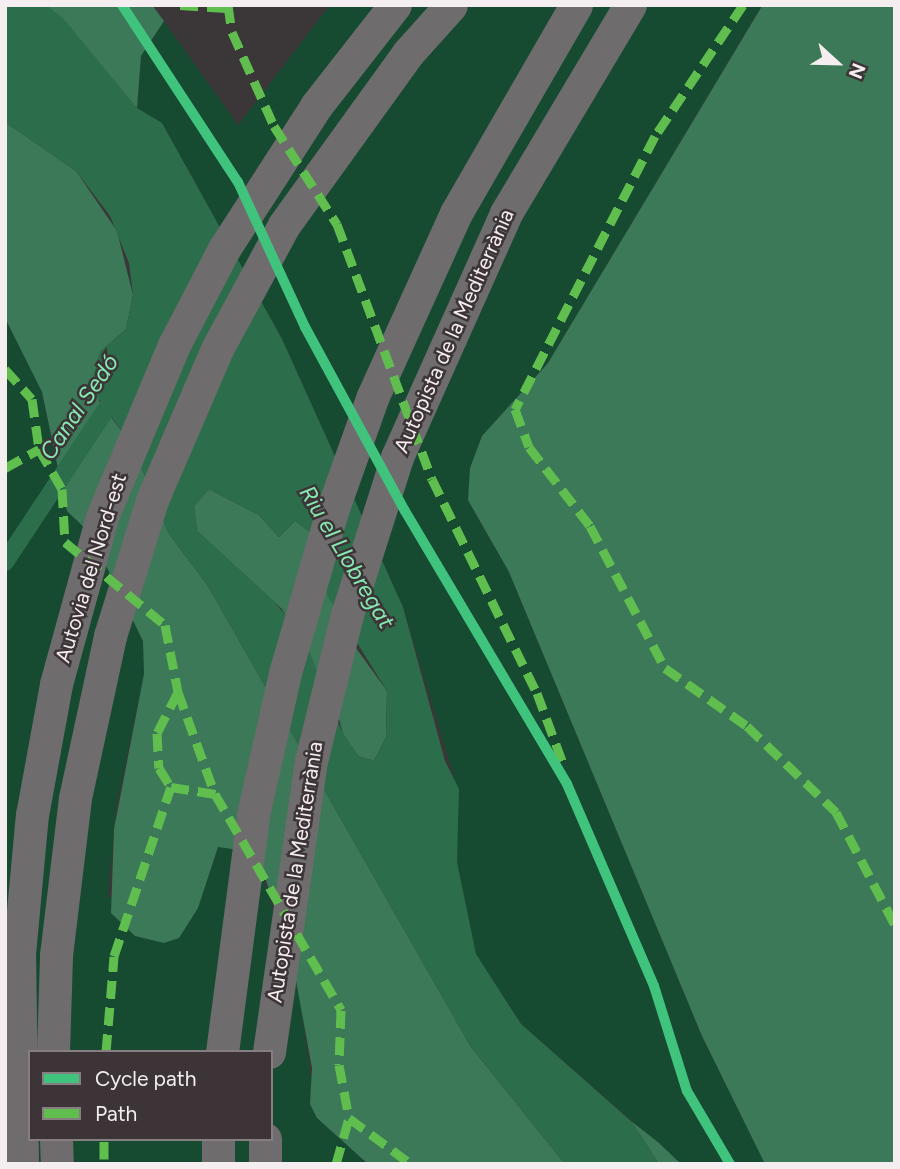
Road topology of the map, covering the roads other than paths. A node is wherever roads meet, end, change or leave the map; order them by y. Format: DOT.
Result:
graph roads {
  1 [pos="395,5"];
  2 [pos="451,5"];
  3 [pos="576,5"];
  4 [pos="631,5"];
  5 [pos="52,1050"];
  6 [pos="222,1050"];
  7 [pos="269,1050"];
  8 [pos="56,1141"];
  9 [pos="218,1141"];
  10 [pos="265,1141"];
  11 [pos="22,1164"];
  12 [pos="57,1164"];
  13 [pos="218,1164"];
  14 [pos="265,1164"];
  1 -- 11 [label="highway, Autovia del Nord-est"];
  2 -- 5 [label="highway, Autovia del Nord-est"];
  3 -- 6 [label="highway"];
  4 -- 7 [label="highway, Autopista de la Mediterrània"];
  8 -- 12 [label="highway"];
  9 -- 13 [label="highway"];
  10 -- 14 [label="highway"];
}
